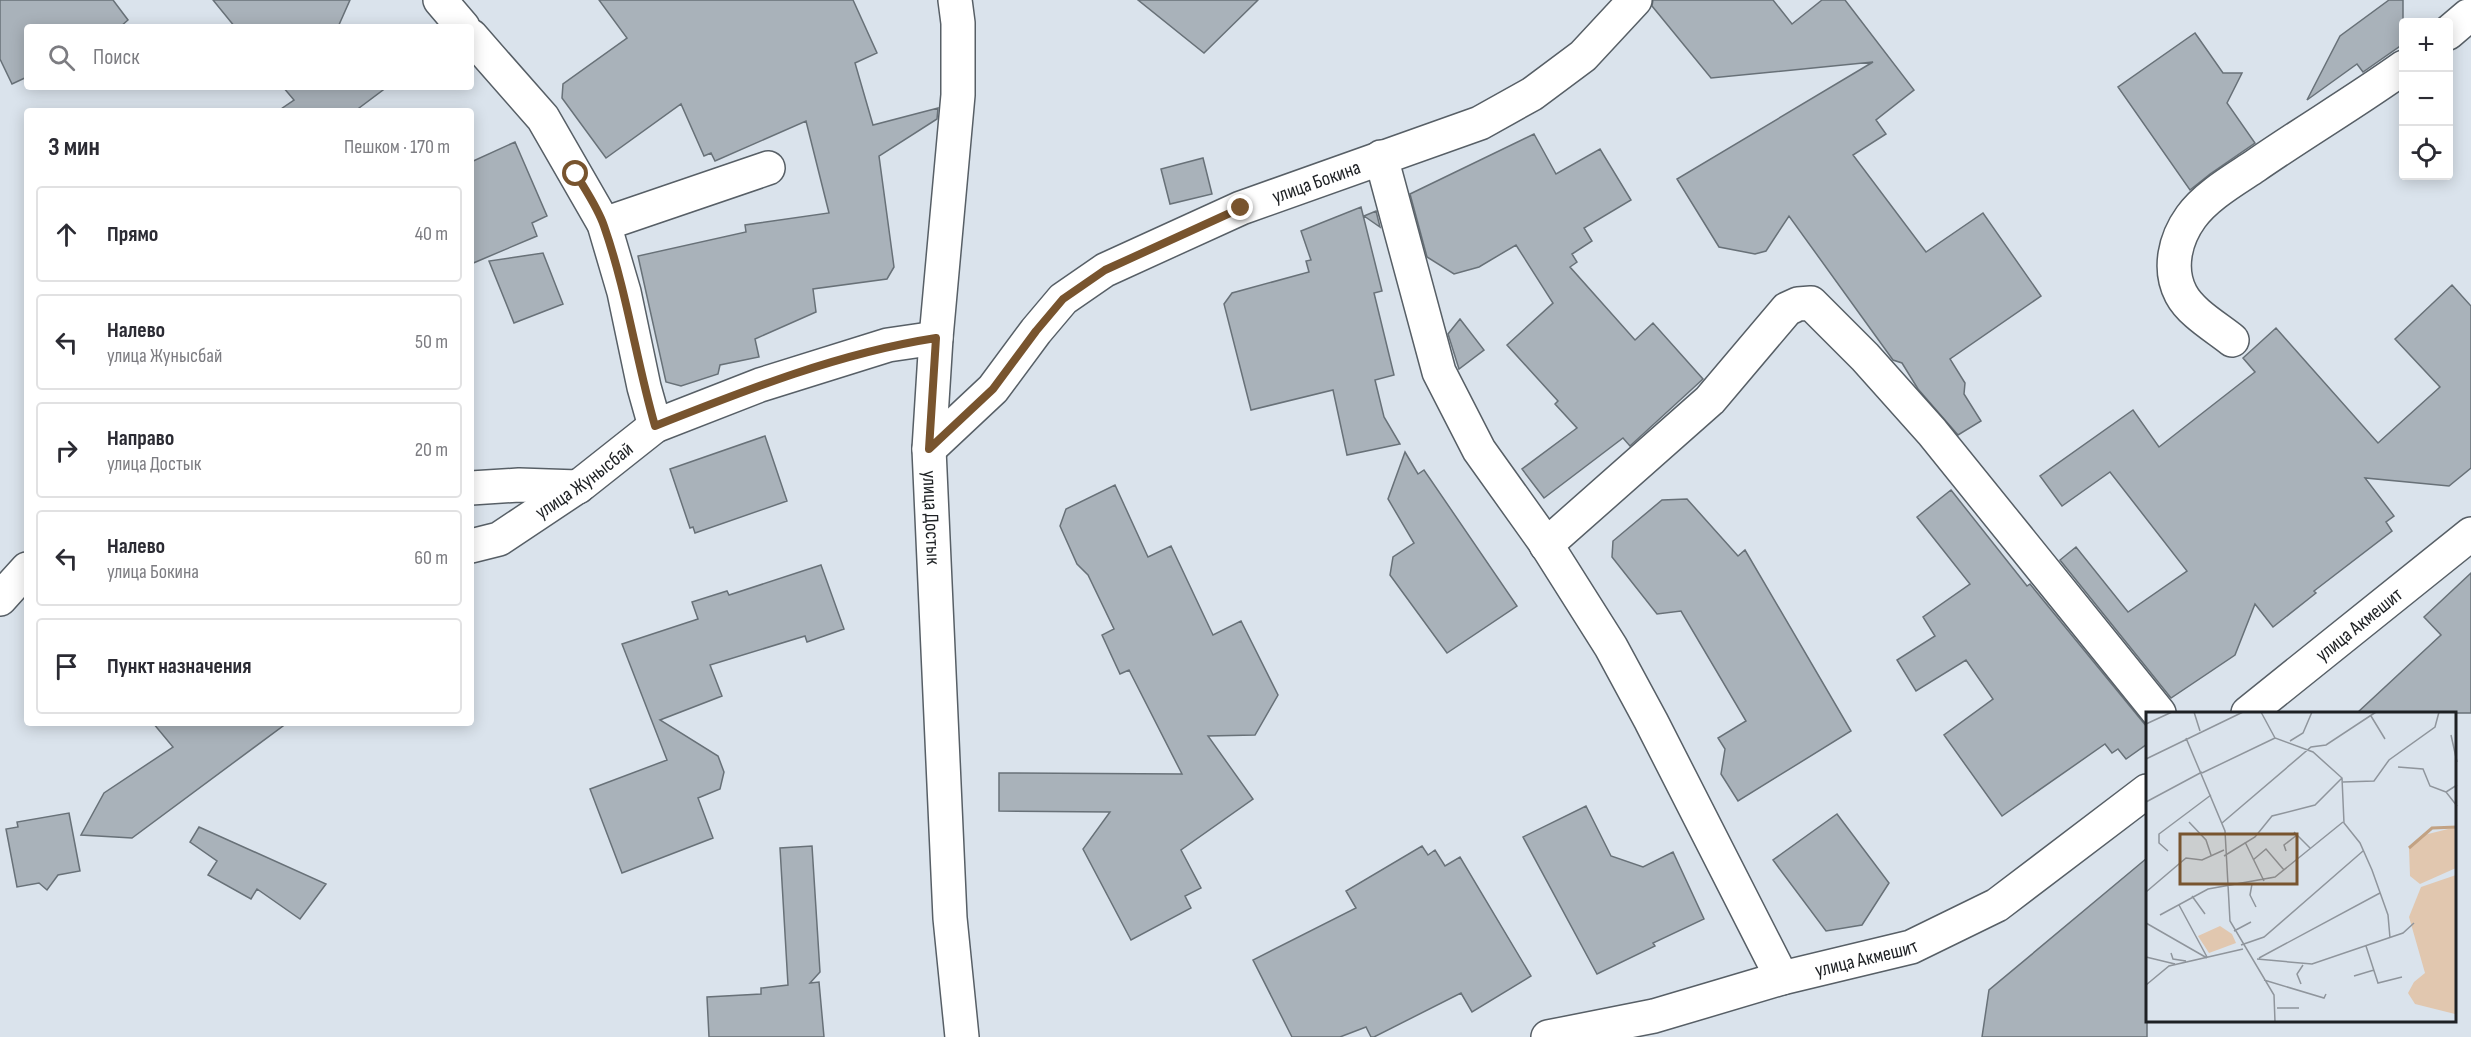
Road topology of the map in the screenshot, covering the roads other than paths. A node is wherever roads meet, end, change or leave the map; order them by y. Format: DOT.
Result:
graph roads {
  1 [pos="440,0"];
  2 [pos="955,0"];
  3 [pos="1635,0"];
  4 [pos="460,24"];
  5 [pos="474,39"];
  6 [pos="2399,71"];
  7 [pos="1381,157"];
  8 [pos="768,168"];
  9 [pos="604,224"];
  10 [pos="936,338"];
  11 [pos="2232,340"];
  12 [pos="655,426"];
  13 [pos="929,449"];
  14 [pos="578,487"];
  15 [pos="474,488"];
  16 [pos="2471,534"];
  17 [pos="474,545"];
  18 [pos="1546,545"];
  19 [pos="24,572"];
  20 [pos="0,599"];
  21 [pos="2158,712"];
  22 [pos="2249,712"];
  23 [pos="2146,792"];
  24 [pos="1782,978"];
  25 [pos="962,1037"];
  26 [pos="1548,1037"];
  1 -- 4 [label="street"];
  2 -- 10 [label="street, улица Достык"];
  3 -- 7 [label="street, улица Бокина"];
  5 -- 9 [label="street"];
  6 -- 11 [label="street"];
  7 -- 13 [label="street, улица Бокина"];
  7 -- 18 [label="street"];
  8 -- 9 [label="street"];
  9 -- 12 [label="street"];
  10 -- 12 [label="street, улица Жунысбай"];
  10 -- 13 [label="street, улица Достык"];
  12 -- 14 [label="street, улица Жунысбай"];
  13 -- 25 [label="street, улица Достык"];
  14 -- 15 [label="street"];
  14 -- 17 [label="street, улица Жунысбай"];
  16 -- 22 [label="street, улица Акмешит"];
  18 -- 21 [label="street"];
  18 -- 24 [label="street"];
  19 -- 20 [label="street"];
  23 -- 24 [label="street, улица Акмешит"];
  24 -- 26 [label="street, улица Акмешит"];
}
